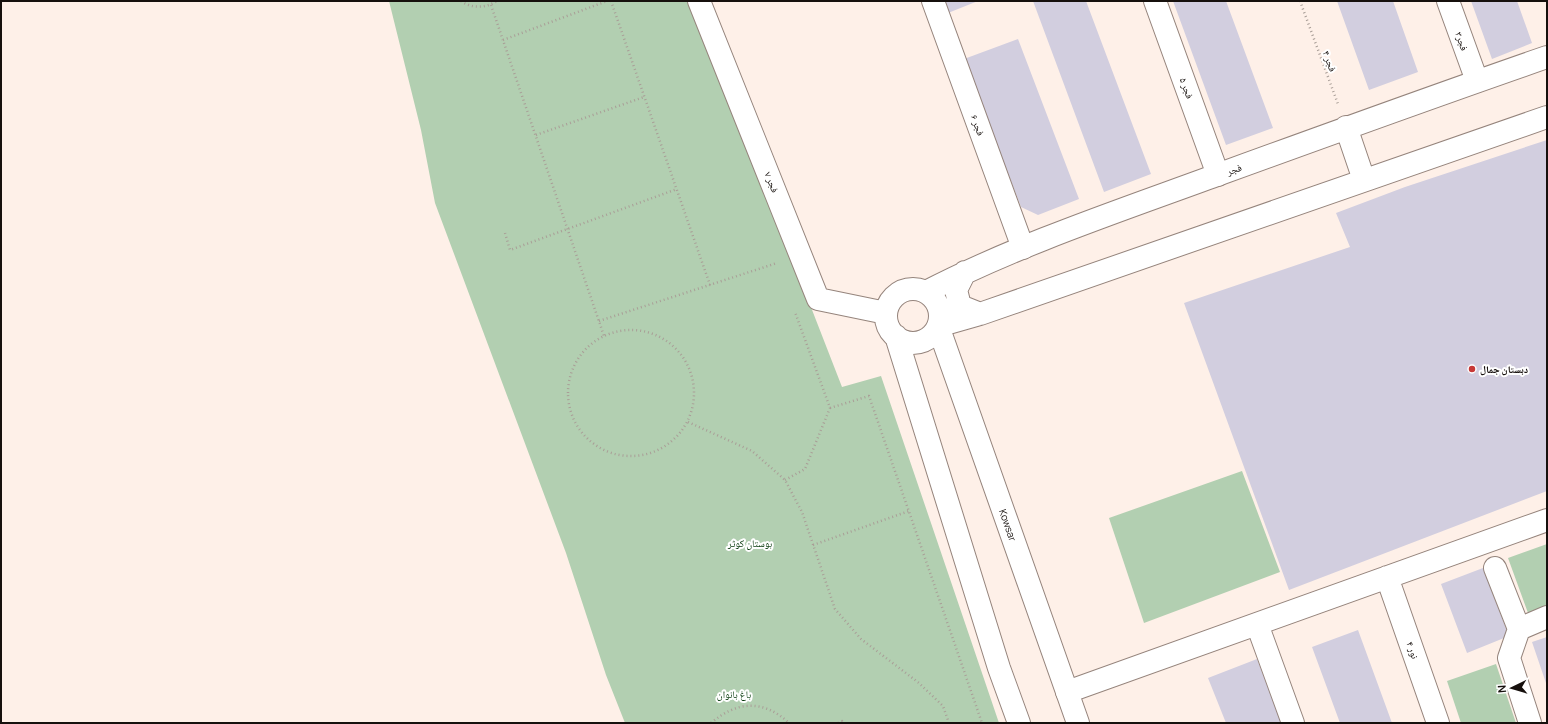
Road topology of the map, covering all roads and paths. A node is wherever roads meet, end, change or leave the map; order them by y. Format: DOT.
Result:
graph roads {
  1 [pos="461,1"];
  2 [pos="497,1"];
  3 [pos="607,1"];
  4 [pos="611,1"];
  5 [pos="699,1"];
  6 [pos="933,1"];
  7 [pos="1155,1"];
  8 [pos="1300,1"];
  9 [pos="1448,1"];
  10 [pos="491,5"];
  11 [pos="503,40"];
  12 [pos="1547,57"];
  13 [pos="1477,81"];
  14 [pos="644,97"];
  15 [pos="1547,117"];
  16 [pos="1346,127"];
  17 [pos="536,135"];
  18 [pos="1218,175"];
  19 [pos="1364,180"];
  20 [pos="677,189"];
  21 [pos="568,229"];
  22 [pos="505,233"];
  23 [pos="1023,248"];
  24 [pos="780,270"];
  25 [pos="965,272"];
  26 [pos="710,285"];
  27 [pos="926,292"];
  28 [pos="793,306"];
  29 [pos="886,313"];
  30 [pos="980,314"];
  31 [pos="599,321"];
  32 [pos="938,326"];
  33 [pos="604,336"];
  34 [pos="896,336"];
  35 [pos="830,408"];
  36 [pos="688,422"];
  37 [pos="785,480"];
  38 [pos="909,511"];
  39 [pos="1547,520"];
  40 [pos="813,545"];
  41 [pos="1495,568"];
  42 [pos="1387,577"];
  43 [pos="1547,617"];
  44 [pos="1257,624"];
  45 [pos="1520,629"];
  46 [pos="1067,692"];
  47 [pos="711,723"];
  48 [pos="789,723"];
  49 [pos="838,723"];
  50 [pos="842,723"];
  51 [pos="949,723"];
  52 [pos="982,723"];
  53 [pos="1019,723"];
  54 [pos="1078,723"];
  55 [pos="1293,723"];
  56 [pos="1438,723"];
  57 [pos="1530,723"];
  1 -- 10 [label="path"];
  2 -- 10 [label="path"];
  3 -- 11 [label="path"];
  4 -- 14 [label="path"];
  5 -- 29 [label="street, فجر ۷"];
  6 -- 23 [label="street, فجر ۶"];
  7 -- 18 [label="street, فجر ۵"];
  8 -- 16 [label="path, فجر ۴"];
  9 -- 13 [label="street, فجر۳"];
  10 -- 11 [label="path"];
  11 -- 17 [label="path"];
  12 -- 13 [label="street, فجر"];
  13 -- 16 [label="street, فجر"];
  14 -- 17 [label="path"];
  14 -- 20 [label="path"];
  15 -- 19 [label="street"];
  16 -- 18 [label="street, فجر"];
  16 -- 19 [label="street"];
  17 -- 21 [label="path"];
  18 -- 23 [label="street, فجر"];
  19 -- 30 [label="street"];
  20 -- 21 [label="path"];
  20 -- 26 [label="path"];
  21 -- 22 [label="path"];
  21 -- 31 [label="path"];
  23 -- 25 [label="street, فجر"];
  24 -- 26 [label="path"];
  25 -- 27 [label="street, فجر"];
  25 -- 30 [label="street"];
  26 -- 31 [label="path"];
  27 -- 29 [label="street"];
  27 -- 32 [label="street"];
  28 -- 35 [label="path"];
  29 -- 34 [label="street"];
  30 -- 32 [label="street"];
  31 -- 33 [label="path"];
  32 -- 34 [label="street"];
  32 -- 46 [label="street, Kowsar"];
  33 -- 36 [label="path"];
  33 -- 36 [label="path"];
  34 -- 53 [label="street"];
  35 -- 37 [label="path"];
  35 -- 38 [label="path"];
  36 -- 37 [label="path"];
  37 -- 40 [label="path"];
  38 -- 40 [label="path"];
  38 -- 52 [label="path"];
  39 -- 42 [label="street"];
  40 -- 51 [label="path"];
  41 -- 45 [label="street"];
  42 -- 44 [label="street"];
  42 -- 56 [label="street, نور ۴"];
  43 -- 45 [label="street"];
  44 -- 46 [label="street"];
  44 -- 55 [label="street"];
  45 -- 57 [label="street"];
  46 -- 54 [label="street, Kowsar"];
  47 -- 48 [label="path"];
  49 -- 50 [label="path"];
}
